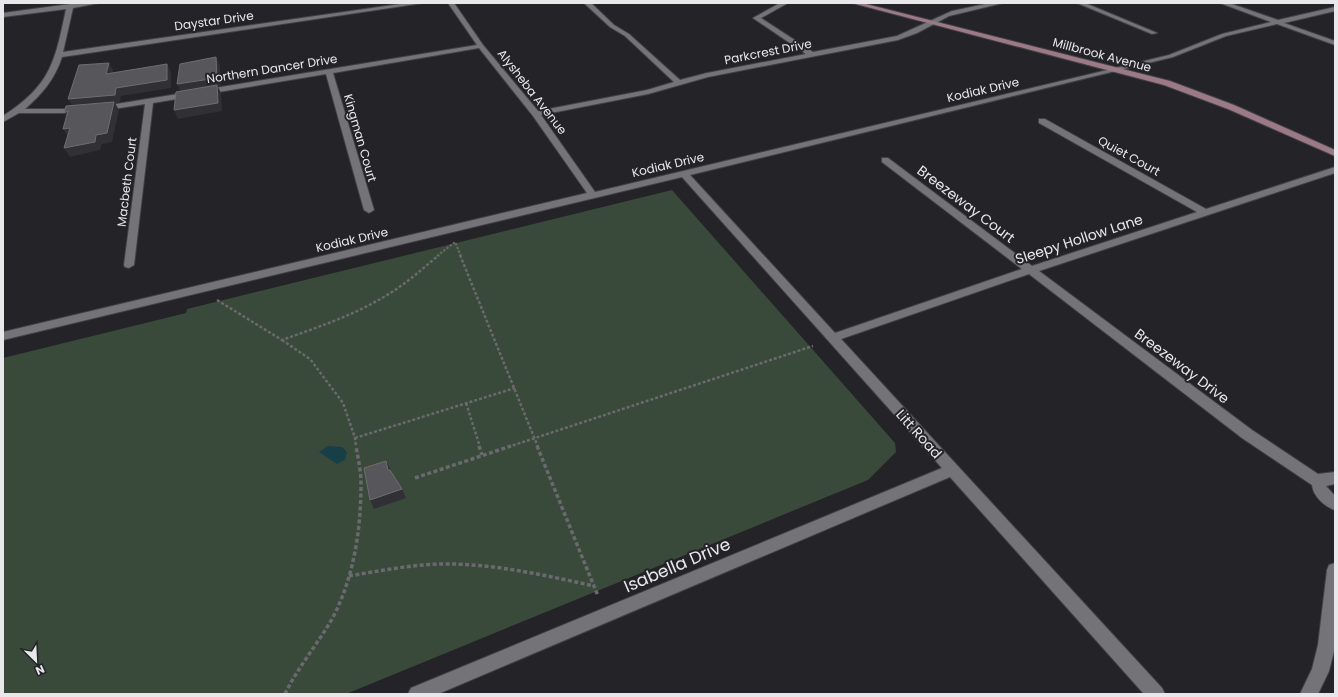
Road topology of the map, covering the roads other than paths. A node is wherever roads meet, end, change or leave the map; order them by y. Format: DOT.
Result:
graph roads {
  1 [pos="96,3"];
  2 [pos="420,3"];
  3 [pos="451,3"];
  4 [pos="587,3"];
  5 [pos="785,3"];
  6 [pos="855,3"];
  7 [pos="1000,3"];
  8 [pos="1080,3"];
  9 [pos="1223,3"];
  10 [pos="70,6"];
  11 [pos="1335,9"];
  12 [pos="3,15"];
  13 [pos="933,22"];
  14 [pos="1278,23"];
  15 [pos="1154,33"];
  16 [pos="1335,43"];
  17 [pos="481,46"];
  18 [pos="60,55"];
  19 [pos="812,55"];
  20 [pos="1117,69"];
  21 [pos="329,72"];
  22 [pos="679,83"];
  23 [pos="149,102"];
  24 [pos="18,111"];
  25 [pos="536,114"];
  26 [pos="3,120"];
  27 [pos="1042,120"];
  28 [pos="1335,153"];
  29 [pos="885,160"];
  30 [pos="1335,170"];
  31 [pos="684,174"];
  32 [pos="593,195"];
  33 [pos="369,210"];
  34 [pos="1204,212"];
  35 [pos="129,265"];
  36 [pos="1030,270"];
  37 [pos="3,336"];
  38 [pos="833,338"];
  39 [pos="952,470"];
  40 [pos="1335,478"];
  41 [pos="1319,482"];
  42 [pos="1335,504"];
  43 [pos="1335,570"];
  44 [pos="417,694"];
  45 [pos="1156,694"];
  46 [pos="1309,694"];
  1 -- 10 [label="street"];
  2 -- 18 [label="street, Daystar Drive"];
  3 -- 17 [label="street, Alysheba Avenue"];
  4 -- 22 [label="street"];
  5 -- 19 [label="street"];
  6 -- 13 [label="street, Millbrook Avenue"];
  7 -- 13 [label="street, Parkcrest Drive"];
  8 -- 15 [label="street"];
  9 -- 14 [label="street"];
  10 -- 12 [label="street"];
  10 -- 18 [label="street"];
  11 -- 14 [label="street, Kodiak Drive"];
  13 -- 19 [label="street, Parkcrest Drive"];
  13 -- 20 [label="street, Millbrook Avenue"];
  14 -- 16 [label="street"];
  14 -- 20 [label="street, Kodiak Drive"];
  17 -- 21 [label="street, Northern Dancer Drive"];
  17 -- 25 [label="street, Alysheba Avenue"];
  18 -- 24 [label="street"];
  19 -- 22 [label="street, Parkcrest Drive"];
  20 -- 28 [label="street, Millbrook Avenue"];
  20 -- 31 [label="street, Kodiak Drive"];
  21 -- 23 [label="street, Northern Dancer Drive"];
  21 -- 33 [label="street, Kingman Court"];
  22 -- 25 [label="street, Parkcrest Drive"];
  23 -- 24 [label="street, Northern Dancer Drive"];
  23 -- 35 [label="street, Macbeth Court"];
  24 -- 26 [label="street"];
  25 -- 32 [label="street, Alysheba Avenue"];
  27 -- 34 [label="street, Quiet Court"];
  29 -- 36 [label="street, Breezeway Court"];
  30 -- 34 [label="street, Sleepy Hollow Lane"];
  31 -- 32 [label="street, Kodiak Drive"];
  31 -- 38 [label="street, Litt Road"];
  32 -- 37 [label="street, Kodiak Drive"];
  34 -- 36 [label="street, Sleepy Hollow Lane"];
  36 -- 38 [label="street, Sleepy Hollow Lane"];
  36 -- 41 [label="street, Breezeway Drive"];
  38 -- 39 [label="street, Litt Road"];
  39 -- 44 [label="street, Isabella Drive"];
  39 -- 45 [label="street, Litt Road"];
  40 -- 41 [label="street"];
  41 -- 42 [label="street"];
  43 -- 46 [label="street"];
}
